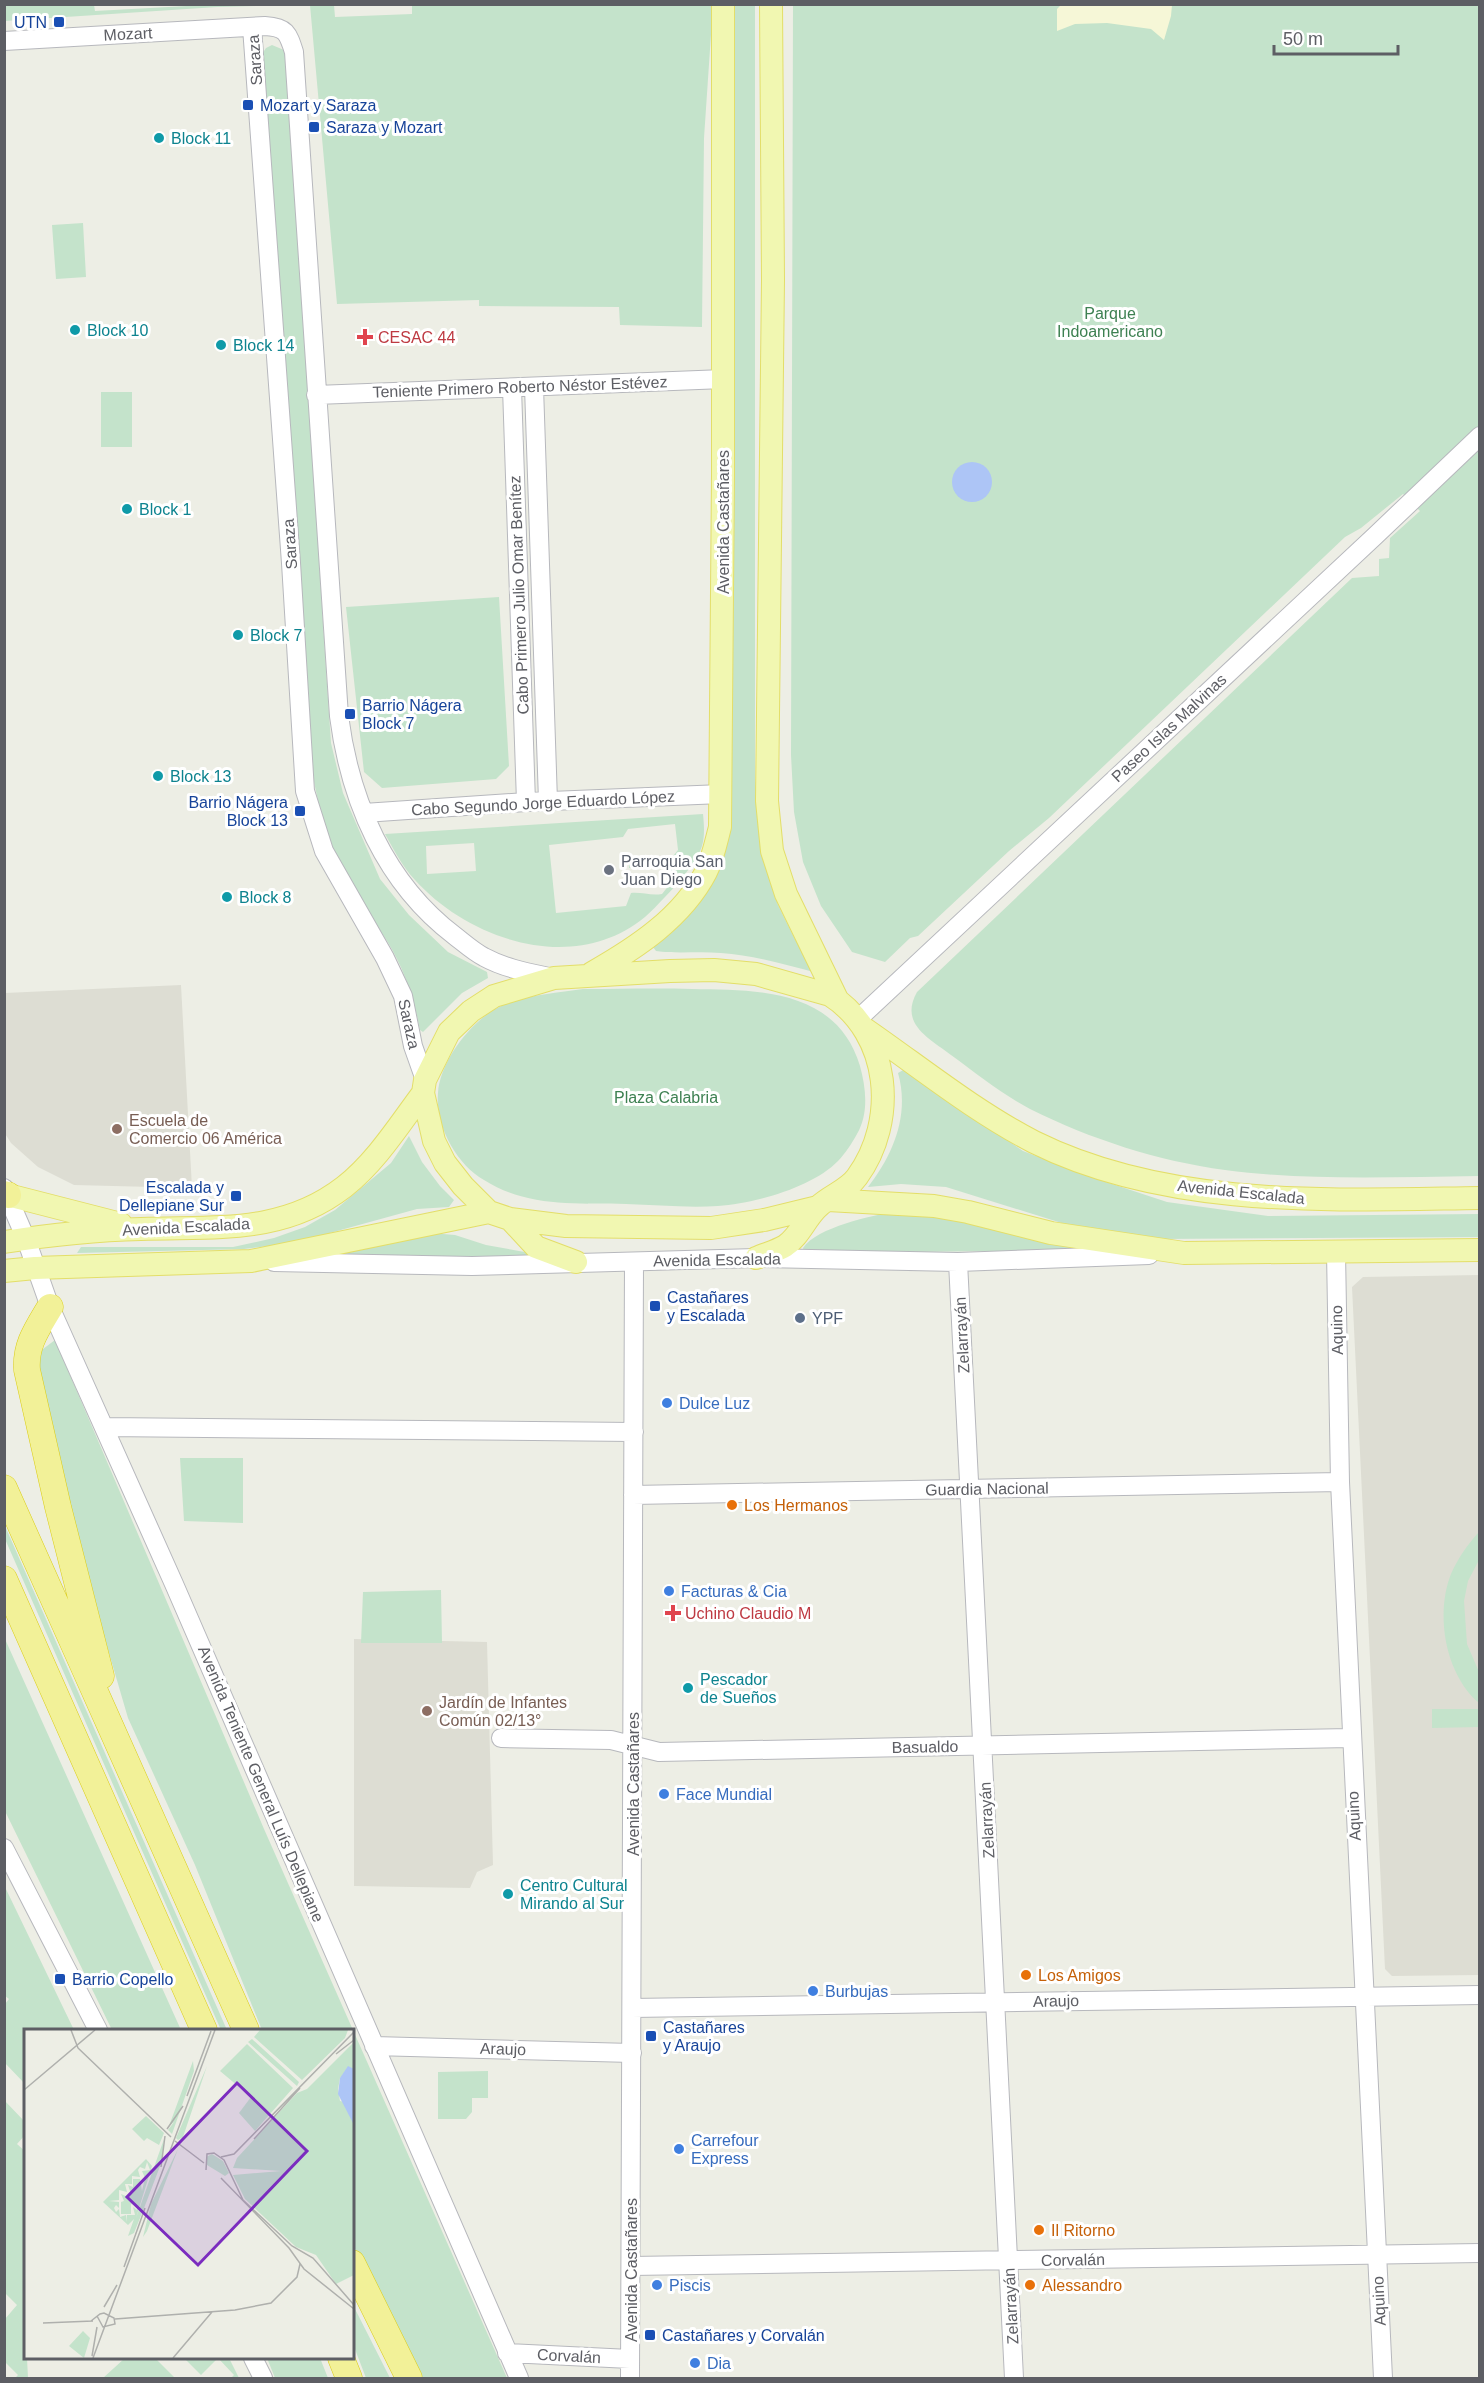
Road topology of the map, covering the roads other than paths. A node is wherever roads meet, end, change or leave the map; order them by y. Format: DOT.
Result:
graph roads {
  1 [pos="723,4"];
  2 [pos="771,4"];
  3 [pos="252,27"];
  4 [pos="4,41"];
  5 [pos="724,379"];
  6 [pos="534,387"];
  7 [pos="512,388"];
  8 [pos="316,395"];
  9 [pos="1479,436"];
  10 [pos="722,794"];
  11 [pos="548,801"];
  12 [pos="526,802"];
  13 [pos="364,813"];
  14 [pos="554,978"];
  15 [pos="584,978"];
  16 [pos="837,999"];
  17 [pos="861,1024"];
  18 [pos="424,1087"];
  19 [pos="6,1193"];
  20 [pos="1479,1198"];
  21 [pos="823,1204"];
  22 [pos="500,1215"];
  23 [pos="140,1229"];
  24 [pos="15,1240"];
  25 [pos="1479,1250"];
  26 [pos="1336,1252"];
  27 [pos="1184,1253"];
  28 [pos="756,1258"];
  29 [pos="251,1262"];
  30 [pos="576,1262"];
  31 [pos="634,1262"];
  32 [pos="958,1262"];
  33 [pos="35,1268"];
  34 [pos="4,1271"];
  35 [pos="50,1307"];
  36 [pos="105,1427"];
  37 [pos="634,1432"];
  38 [pos="1340,1482"];
  39 [pos="4,1488"];
  40 [pos="970,1490"];
  41 [pos="633,1495"];
  42 [pos="4,1579"];
  43 [pos="4,1623"];
  44 [pos="501,1738"];
  45 [pos="1350,1738"];
  46 [pos="118,1746"];
  47 [pos="633,1746"];
  48 [pos="984,1746"];
  49 [pos="81,1756"];
  50 [pos="4,1848"];
  51 [pos="1479,1995"];
  52 [pos="1363,1996"];
  53 [pos="995,2002"];
  54 [pos="632,2008"];
  55 [pos="97,2029"];
  56 [pos="203,2029"];
  57 [pos="245,2029"];
  58 [pos="374,2046"];
  59 [pos="632,2053"];
  60 [pos="1377,2253"];
  61 [pos="1479,2253"];
  62 [pos="1009,2262"];
  63 [pos="631,2266"];
  64 [pos="354,2268"];
  65 [pos="507,2353"];
  66 [pos="253,2359"];
  67 [pos="341,2359"];
  68 [pos="630,2359"];
  69 [pos="262,2379"];
  70 [pos="349,2379"];
  71 [pos="409,2379"];
  72 [pos="519,2379"];
  73 [pos="630,2379"];
  74 [pos="1014,2379"];
  75 [pos="1383,2379"];
  1 -- 5 [label="main road, Avenida Castañares"];
  2 -- 16 [label="main road"];
  3 -- 4 [label="street, Mozart"];
  3 -- 8 [label="street, Saraza"];
  3 -- 18 [label="street, Saraza"];
  5 -- 6 [label="street, Teniente Primero Roberto Néstor Estévez"];
  5 -- 10 [label="main road, Avenida Castañares"];
  6 -- 7 [label="street, Teniente Primero Roberto Néstor Estévez"];
  6 -- 11 [label="street, Cabo Primero Julio Omar Benítez"];
  7 -- 8 [label="street, Teniente Primero Roberto Néstor Estévez"];
  7 -- 12 [label="street, Cabo Primero Julio Omar Benítez"];
  8 -- 13 [label="street, Saraza"];
  9 -- 17 [label="street, Paseo Islas Malvinas"];
  10 -- 11 [label="street, Cabo Segundo Jorge Eduardo López"];
  10 -- 15 [label="main road, Avenida Castañares"];
  11 -- 12 [label="street, Cabo Segundo Jorge Eduardo López"];
  12 -- 13 [label="street, Cabo Segundo Jorge Eduardo López"];
  13 -- 14 [label="street, Saraza"];
  14 -- 15 [label="main road, Avenida Escalada"];
  14 -- 18 [label="main road, Avenida Escalada"];
  15 -- 16 [label="main road, Avenida Escalada"];
  16 -- 17 [label="main road"];
  17 -- 20 [label="main road, Avenida Escalada"];
  17 -- 21 [label="main road"];
  18 -- 22 [label="main road"];
  18 -- 23 [label="main road, Avenida Escalada"];
  19 -- 23 [label="main road"];
  19 -- 24 [label="street, Avenida Teniente General Luís Dellepiane"];
  21 -- 22 [label="main road, Avenida Escalada"];
  21 -- 27 [label="main road, Avenida Escalada"];
  21 -- 28 [label="main road"];
  22 -- 29 [label="main road, Avenida Escalada"];
  22 -- 30 [label="main road"];
  23 -- 24 [label="main road, Avenida Escalada"];
  24 -- 33 [label="street, Avenida Teniente General Luís Dellepiane"];
  25 -- 26 [label="main road, Avenida Escalada"];
  26 -- 27 [label="main road, Avenida Escalada"];
  26 -- 38 [label="street, Aquino"];
  27 -- 32 [label="street, Avenida Escalada"];
  28 -- 31 [label="street, Avenida Escalada"];
  28 -- 32 [label="street, Avenida Escalada"];
  29 -- 30 [label="street, Avenida Escalada"];
  29 -- 33 [label="main road, Avenida Escalada"];
  30 -- 31 [label="street, Avenida Escalada"];
  31 -- 37 [label="street, Avenida Castañares"];
  32 -- 40 [label="street, Zelarrayán"];
  33 -- 34 [label="main road, Avenida Escalada"];
  33 -- 35 [label="street, Avenida Teniente General Luís Dellepiane"];
  35 -- 36 [label="street, Avenida Teniente General Luís Dellepiane"];
  35 -- 46 [label="highway"];
  36 -- 37 [label="street"];
  36 -- 58 [label="street, Avenida Teniente General Luís Dellepiane"];
  37 -- 41 [label="street, Avenida Castañares"];
  38 -- 40 [label="street, Guardia Nacional"];
  38 -- 45 [label="street, Aquino"];
  39 -- 46 [label="highway"];
  40 -- 41 [label="street, Guardia Nacional"];
  40 -- 48 [label="street, Zelarrayán"];
  41 -- 47 [label="street, Avenida Castañares"];
  42 -- 49 [label="highway"];
  43 -- 49 [label="highway"];
  44 -- 47 [label="street, Basualdo"];
  45 -- 48 [label="street, Basualdo"];
  45 -- 52 [label="street, Aquino"];
  46 -- 57 [label="highway"];
  47 -- 48 [label="street, Basualdo"];
  47 -- 54 [label="street, Avenida Castañares"];
  48 -- 53 [label="street, Zelarrayán"];
  49 -- 56 [label="highway"];
  50 -- 55 [label="street"];
  51 -- 52 [label="street, Araujo"];
  52 -- 53 [label="street, Araujo"];
  52 -- 60 [label="street, Aquino"];
  53 -- 54 [label="street, Araujo"];
  53 -- 62 [label="street, Zelarrayán"];
  54 -- 59 [label="street, Avenida Castañares"];
  58 -- 59 [label="street, Araujo"];
  58 -- 65 [label="street, Avenida Teniente General Luís Dellepiane"];
  59 -- 63 [label="street, Avenida Castañares"];
  60 -- 61 [label="street, Corvalán"];
  60 -- 62 [label="street, Corvalán"];
  60 -- 75 [label="street, Aquino"];
  62 -- 63 [label="street, Corvalán"];
  62 -- 74 [label="street, Zelarrayán"];
  63 -- 68 [label="street, Avenida Castañares"];
  64 -- 71 [label="highway"];
  65 -- 68 [label="street, Corvalán"];
  65 -- 72 [label="street, Avenida Teniente General Luís Dellepiane"];
  66 -- 69 [label="street"];
  67 -- 70 [label="highway"];
  68 -- 73 [label="street, Avenida Castañares"];
}
